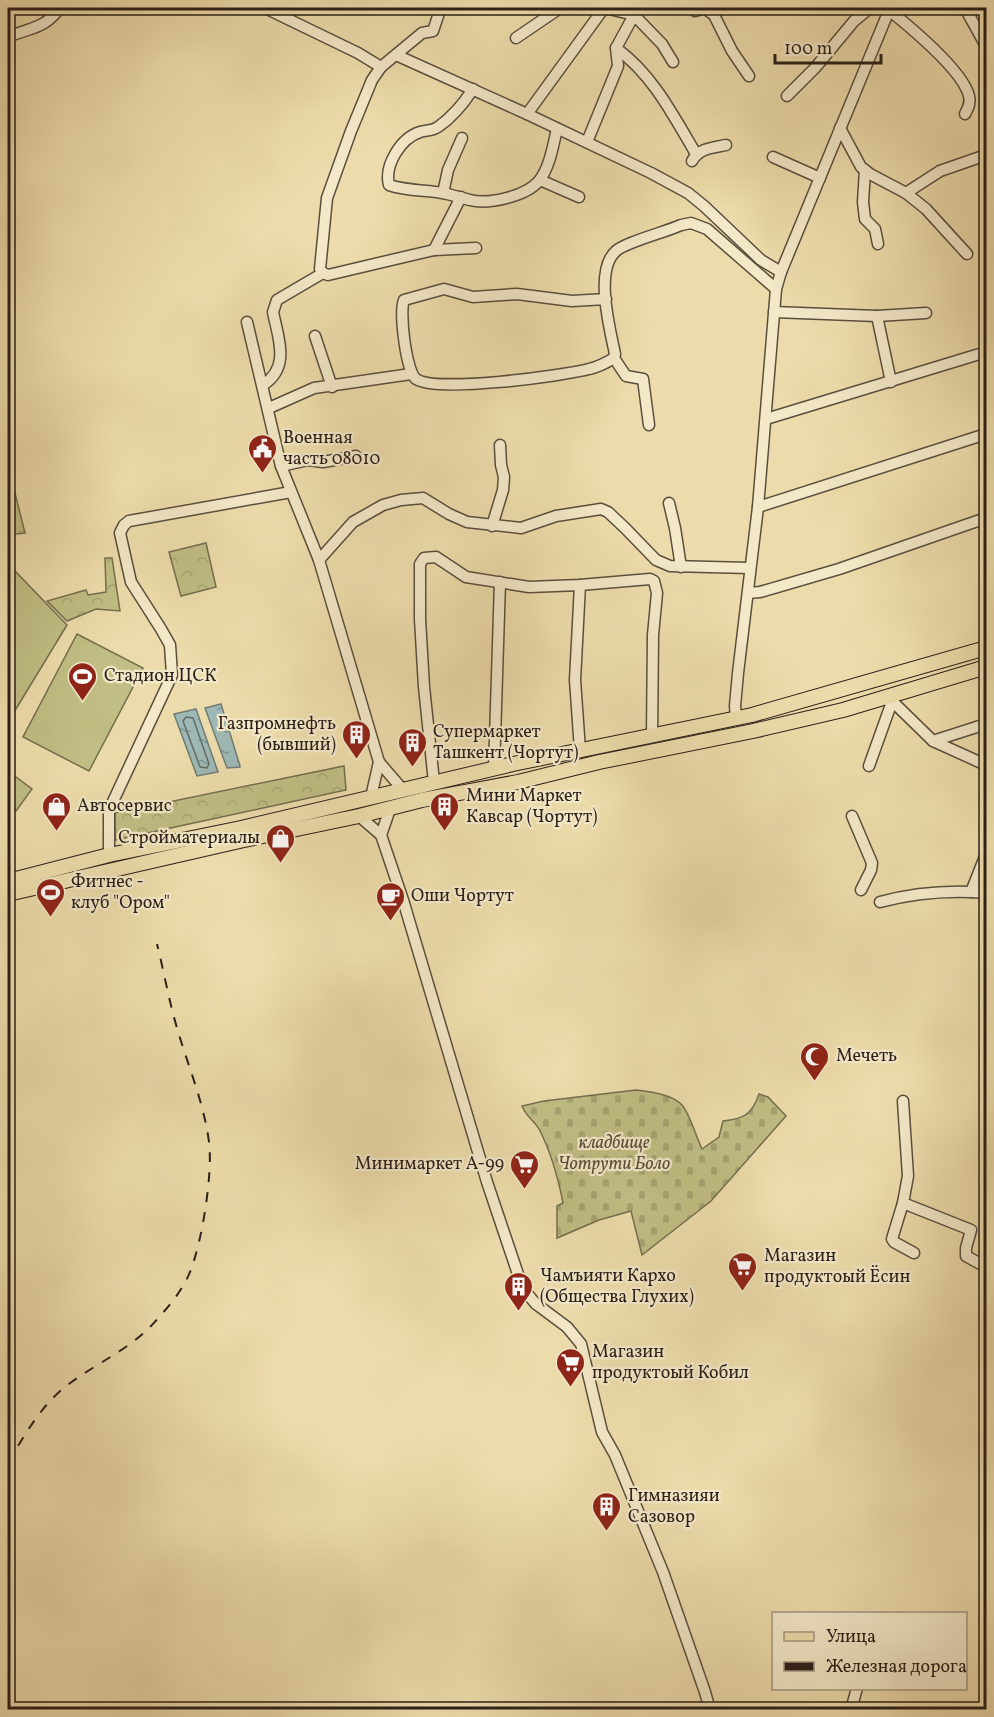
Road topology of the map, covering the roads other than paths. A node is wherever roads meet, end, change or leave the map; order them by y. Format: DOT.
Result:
graph roads {
  1 [pos="60,8"];
  2 [pos="265,8"];
  3 [pos="560,8"];
  4 [pos="604,8"];
  5 [pos="691,8"];
  6 [pos="704,8"];
  7 [pos="870,8"];
  8 [pos="966,8"];
  9 [pos="890,9"];
  10 [pos="636,11"];
  11 [pos="439,13"];
  12 [pos="8,37"];
  13 [pos="516,38"];
  14 [pos="987,46"];
  15 [pos="616,48"];
  16 [pos="396,55"];
  17 [pos="674,62"];
  18 [pos="381,67"];
  19 [pos="749,76"];
  20 [pos="473,90"];
  21 [pos="788,96"];
  22 [pos="527,114"];
  23 [pos="965,114"];
  24 [pos="840,128"];
  25 [pos="557,129"];
  26 [pos="462,138"];
  27 [pos="587,142"];
  28 [pos="726,145"];
  29 [pos="986,155"];
  30 [pos="773,157"];
  31 [pos="865,170"];
  32 [pos="820,178"];
  33 [pos="540,180"];
  34 [pos="443,193"];
  35 [pos="906,193"];
  36 [pos="461,197"];
  37 [pos="579,197"];
  38 [pos="879,244"];
  39 [pos="476,248"];
  40 [pos="434,249"];
  41 [pos="967,254"];
  42 [pos="781,272"];
  43 [pos="323,273"];
  44 [pos="776,289"];
  45 [pos="606,299"];
  46 [pos="774,312"];
  47 [pos="926,313"];
  48 [pos="877,316"];
  49 [pos="247,322"];
  50 [pos="315,336"];
  51 [pos="987,352"];
  52 [pos="614,358"];
  53 [pos="411,374"];
  54 [pos="891,382"];
  55 [pos="263,385"];
  56 [pos="332,387"];
  57 [pos="269,408"];
  58 [pos="766,419"];
  59 [pos="649,425"];
  60 [pos="987,434"];
  61 [pos="500,445"];
  62 [pos="356,456"];
  63 [pos="281,466"];
  64 [pos="291,492"];
  65 [pos="669,503"];
  66 [pos="758,507"];
  67 [pos="987,518"];
  68 [pos="492,526"];
  69 [pos="319,560"];
  70 [pos="681,567"];
  71 [pos="750,568"];
  72 [pos="500,582"];
  73 [pos="580,585"];
  74 [pos="748,593"];
  75 [pos="987,648"];
  76 [pos="987,667"];
  77 [pos="893,698"];
  78 [pos="809,700"];
  79 [pos="812,717"];
  80 [pos="736,718"];
  81 [pos="987,724"];
  82 [pos="652,735"];
  83 [pos="933,741"];
  84 [pos="580,750"];
  85 [pos="379,762"];
  86 [pos="513,764"];
  87 [pos="987,765"];
  88 [pos="869,766"];
  89 [pos="494,769"];
  90 [pos="434,782"];
  91 [pos="518,782"];
  92 [pos="403,790"];
  93 [pos="371,798"];
  94 [pos="390,809"];
  95 [pos="359,816"];
  96 [pos="852,816"];
  97 [pos="242,834"];
  98 [pos="381,835"];
  99 [pos="987,854"];
  100 [pos="110,855"];
  101 [pos="8,881"];
  102 [pos="861,890"];
  103 [pos="971,892"];
  104 [pos="987,893"];
  105 [pos="8,894"];
  106 [pos="880,902"];
  107 [pos="903,1101"];
  108 [pos="903,1203"];
  109 [pos="914,1253"];
  110 [pos="987,1267"];
  111 [pos="856,1690"];
  112 [pos="710,1710"];
  113 [pos="851,1710"];
  1 -- 12 [label="street"];
  2 -- 18 [label="street"];
  3 -- 13 [label="street"];
  4 -- 10 [label="street"];
  4 -- 22 [label="street"];
  5 -- 6 [label="street"];
  6 -- 19 [label="street"];
  7 -- 21 [label="street"];
  8 -- 14 [label="street"];
  9 -- 23 [label="street"];
  9 -- 24 [label="street"];
  10 -- 15 [label="street"];
  10 -- 17 [label="street"];
  11 -- 16 [label="street"];
  15 -- 27 [label="street"];
  15 -- 28 [label="street"];
  16 -- 18 [label="street"];
  16 -- 20 [label="street"];
  18 -- 43 [label="street"];
  20 -- 22 [label="street"];
  20 -- 34 [label="street"];
  22 -- 25 [label="street"];
  24 -- 31 [label="street"];
  24 -- 32 [label="street"];
  25 -- 27 [label="street"];
  25 -- 33 [label="street"];
  26 -- 34 [label="street"];
  27 -- 42 [label="street"];
  29 -- 35 [label="street"];
  30 -- 32 [label="street"];
  31 -- 35 [label="street"];
  31 -- 38 [label="street"];
  32 -- 42 [label="street"];
  33 -- 36 [label="street"];
  33 -- 37 [label="street"];
  34 -- 36 [label="street"];
  35 -- 41 [label="street"];
  36 -- 40 [label="street"];
  39 -- 40 [label="street"];
  40 -- 43 [label="street"];
  42 -- 44 [label="street"];
  43 -- 55 [label="street"];
  44 -- 45 [label="street"];
  44 -- 46 [label="street"];
  45 -- 52 [label="street"];
  45 -- 53 [label="street"];
  46 -- 48 [label="street"];
  46 -- 58 [label="street"];
  47 -- 48 [label="street"];
  48 -- 54 [label="street"];
  49 -- 55 [label="street"];
  50 -- 56 [label="street"];
  51 -- 54 [label="street"];
  52 -- 53 [label="street"];
  52 -- 59 [label="street"];
  53 -- 56 [label="street"];
  54 -- 58 [label="street"];
  55 -- 57 [label="street"];
  56 -- 57 [label="street"];
  57 -- 63 [label="street"];
  58 -- 66 [label="street"];
  60 -- 66 [label="street"];
  61 -- 68 [label="street"];
  62 -- 63 [label="street"];
  63 -- 64 [label="street"];
  64 -- 69 [label="street"];
  64 -- 100 [label="street"];
  65 -- 70 [label="street"];
  66 -- 71 [label="street"];
  67 -- 74 [label="street"];
  68 -- 69 [label="street"];
  68 -- 70 [label="street"];
  69 -- 85 [label="street"];
  70 -- 71 [label="street"];
  71 -- 74 [label="street"];
  72 -- 73 [label="street"];
  72 -- 89 [label="street"];
  72 -- 90 [label="street"];
  73 -- 82 [label="street"];
  73 -- 84 [label="street"];
  74 -- 80 [label="street"];
  75 -- 78 [label="main road"];
  76 -- 77 [label="main road"];
  77 -- 79 [label="main road"];
  77 -- 83 [label="street"];
  77 -- 88 [label="street"];
  78 -- 79 [label="main road"];
  78 -- 80 [label="main road"];
  79 -- 91 [label="main road"];
  80 -- 82 [label="main road"];
  81 -- 83 [label="street"];
  82 -- 84 [label="main road"];
  83 -- 87 [label="street"];
  84 -- 86 [label="main road"];
  85 -- 92 [label="street"];
  85 -- 93 [label="street"];
  86 -- 89 [label="main road"];
  86 -- 91 [label="main road"];
  89 -- 90 [label="main road"];
  90 -- 92 [label="main road"];
  91 -- 94 [label="main road"];
  92 -- 93 [label="main road"];
  93 -- 97 [label="main road"];
  94 -- 95 [label="main road"];
  94 -- 98 [label="street"];
  95 -- 97 [label="main road"];
  95 -- 98 [label="street"];
  96 -- 102 [label="street"];
  97 -- 100 [label="main road"];
  97 -- 105 [label="main road"];
  98 -- 112 [label="street"];
  99 -- 103 [label="street"];
  100 -- 101 [label="main road"];
  103 -- 104 [label="street"];
  103 -- 106 [label="street"];
  107 -- 108 [label="street"];
  108 -- 109 [label="street"];
  108 -- 110 [label="street"];
  111 -- 113 [label="street"];
}
